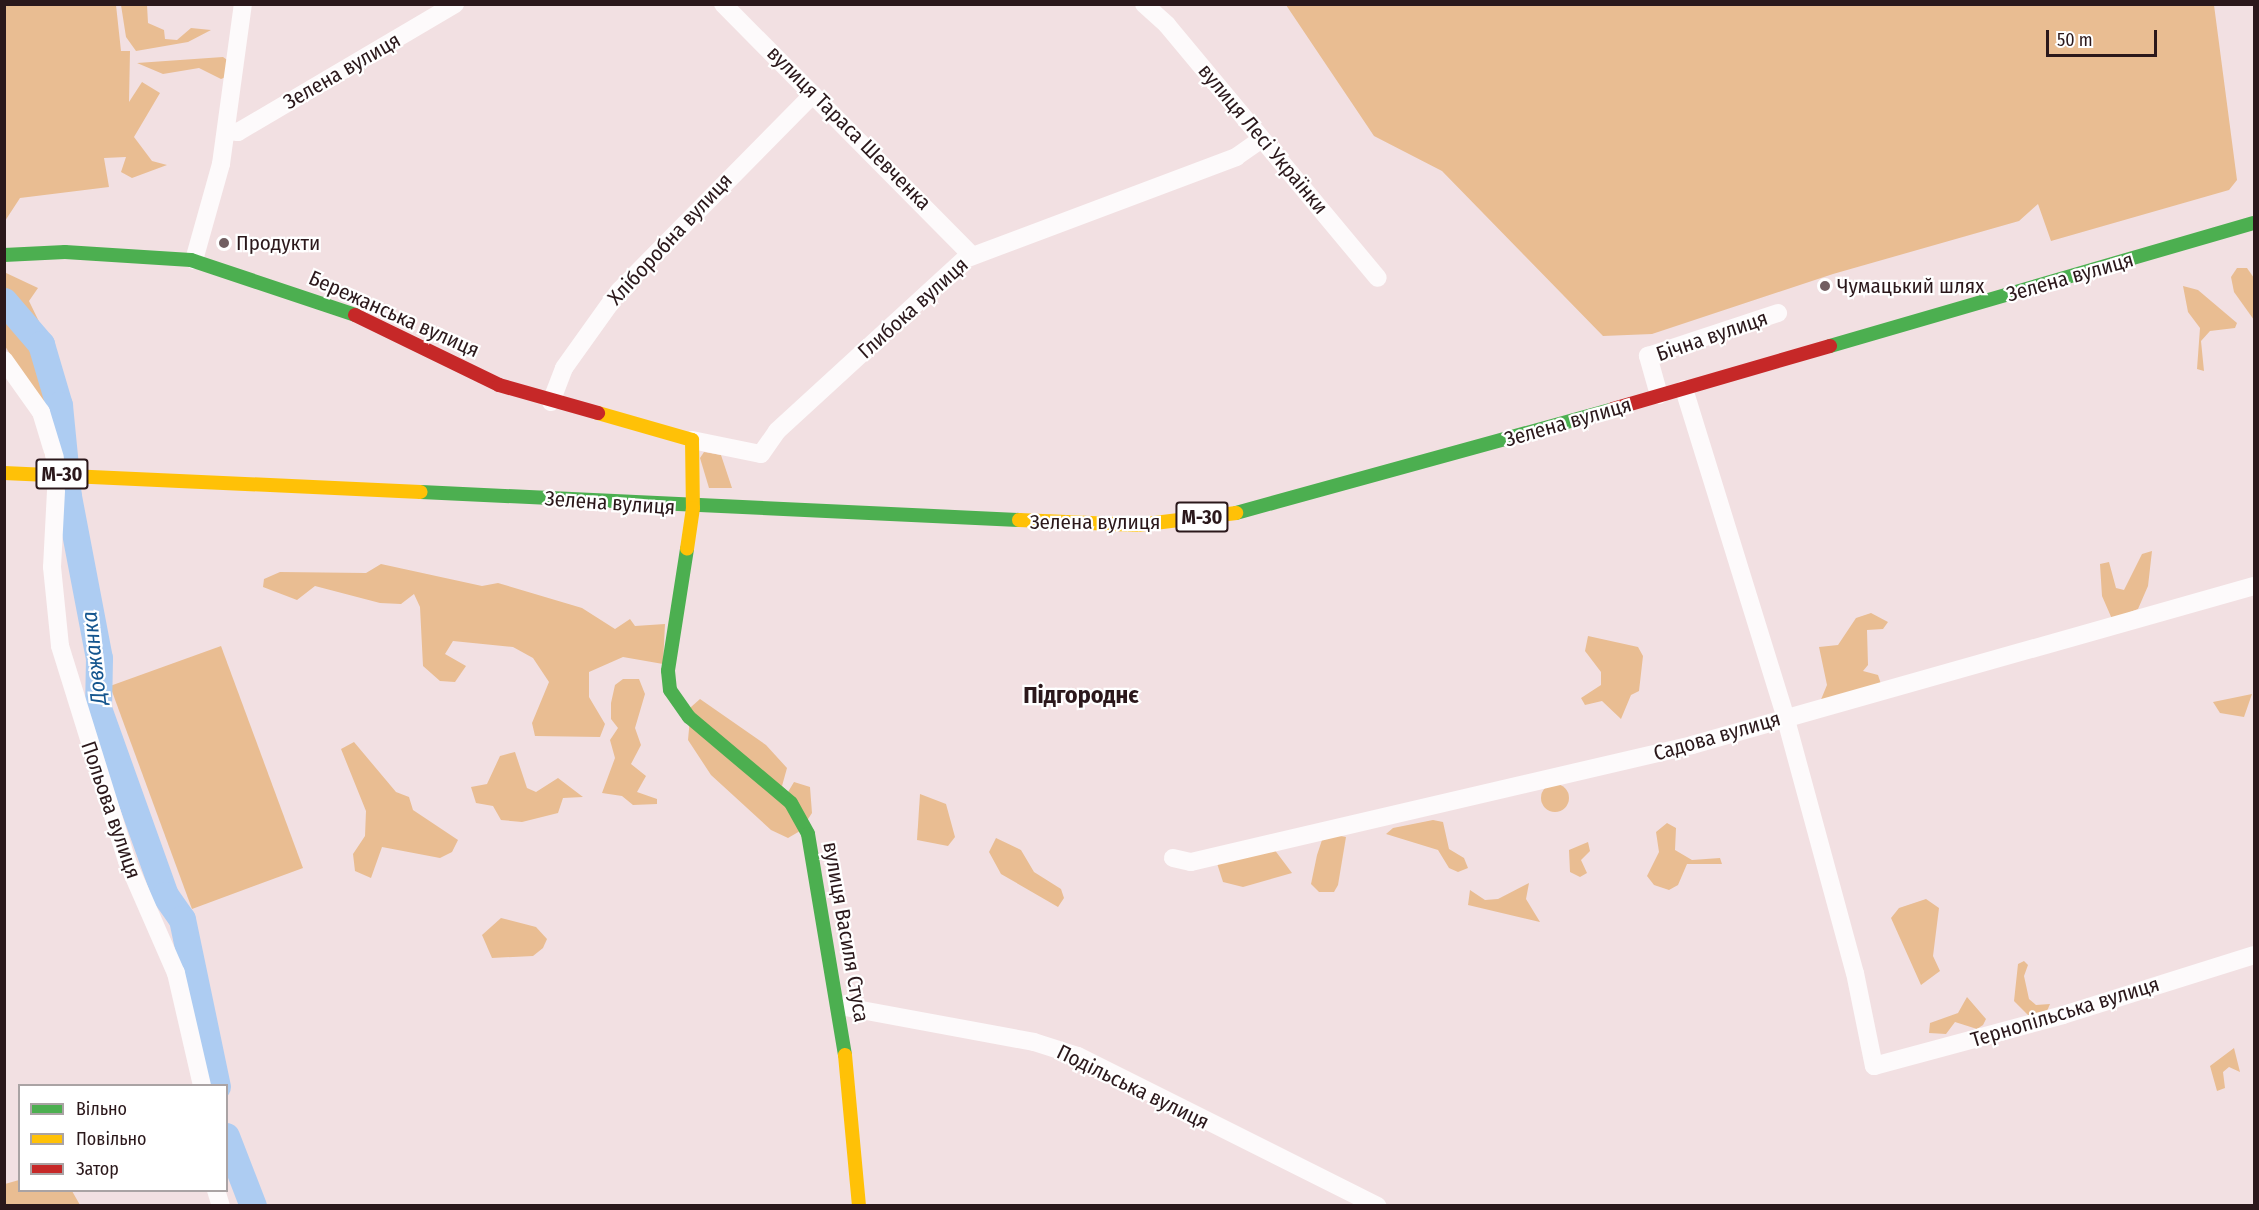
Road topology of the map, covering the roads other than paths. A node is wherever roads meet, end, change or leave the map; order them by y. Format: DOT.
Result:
graph roads {
  1 [pos="243,4"];
  2 [pos="455,4"];
  3 [pos="723,4"];
  4 [pos="1144,4"];
  5 [pos="813,94"];
  6 [pos="228,131"];
  7 [pos="1260,140"];
  8 [pos="2254,224"];
  9 [pos="4,255"];
  10 [pos="971,255"];
  11 [pos="194,261"];
  12 [pos="1378,278"];
  13 [pos="1779,313"];
  14 [pos="4,360"];
  15 [pos="1684,389"];
  16 [pos="1659,395"];
  17 [pos="551,402"];
  18 [pos="692,440"];
  19 [pos="55,458"];
  20 [pos="10,473"];
  21 [pos="56,491"];
  22 [pos="693,508"];
  23 [pos="2254,586"];
  24 [pos="1785,716"];
  25 [pos="1173,858"];
  26 [pos="2254,955"];
  27 [pos="840,1006"];
  28 [pos="202,1084"];
  29 [pos="859,1206"];
  30 [pos="1377,1206"];
  1 -- 6 [label="street"];
  2 -- 6 [label="street, Зелена вулиця"];
  3 -- 5 [label="street, вулиця Тараса Шевченка"];
  4 -- 7 [label="street, вулиця Лесі Українки"];
  5 -- 10 [label="street, вулиця Тараса Шевченка"];
  5 -- 17 [label="street, Хліборобна вулиця"];
  6 -- 11 [label="street"];
  7 -- 10 [label="street, Глибока вулиця"];
  7 -- 12 [label="street, вулиця Лесі Українки"];
  8 -- 15 [label="main road, Зелена вулиця / М-30"];
  9 -- 11 [label="main road, Бережанська вулиця"];
  10 -- 18 [label="street, Глибока вулиця"];
  11 -- 17 [label="main road, Бережанська вулиця"];
  13 -- 16 [label="street, Бічна вулиця"];
  14 -- 19 [label="street"];
  15 -- 16 [label="main road, Зелена вулиця / М-30"];
  15 -- 24 [label="street"];
  16 -- 22 [label="main road, Зелена вулиця / М-30"];
  17 -- 18 [label="main road, Бережанська вулиця"];
  18 -- 22 [label="main road"];
  20 -- 22 [label="main road, Зелена вулиця / М-30"];
  21 -- 28 [label="street, Польова вулиця"];
  22 -- 27 [label="main road, вулиця Василя Стуса"];
  23 -- 24 [label="street, Садова вулиця"];
  24 -- 25 [label="street, Садова вулиця"];
  24 -- 26 [label="street, Тернопільська вулиця"];
  27 -- 29 [label="main road, вулиця Василя Стуса"];
  27 -- 30 [label="street, Подільська вулиця"];
}
